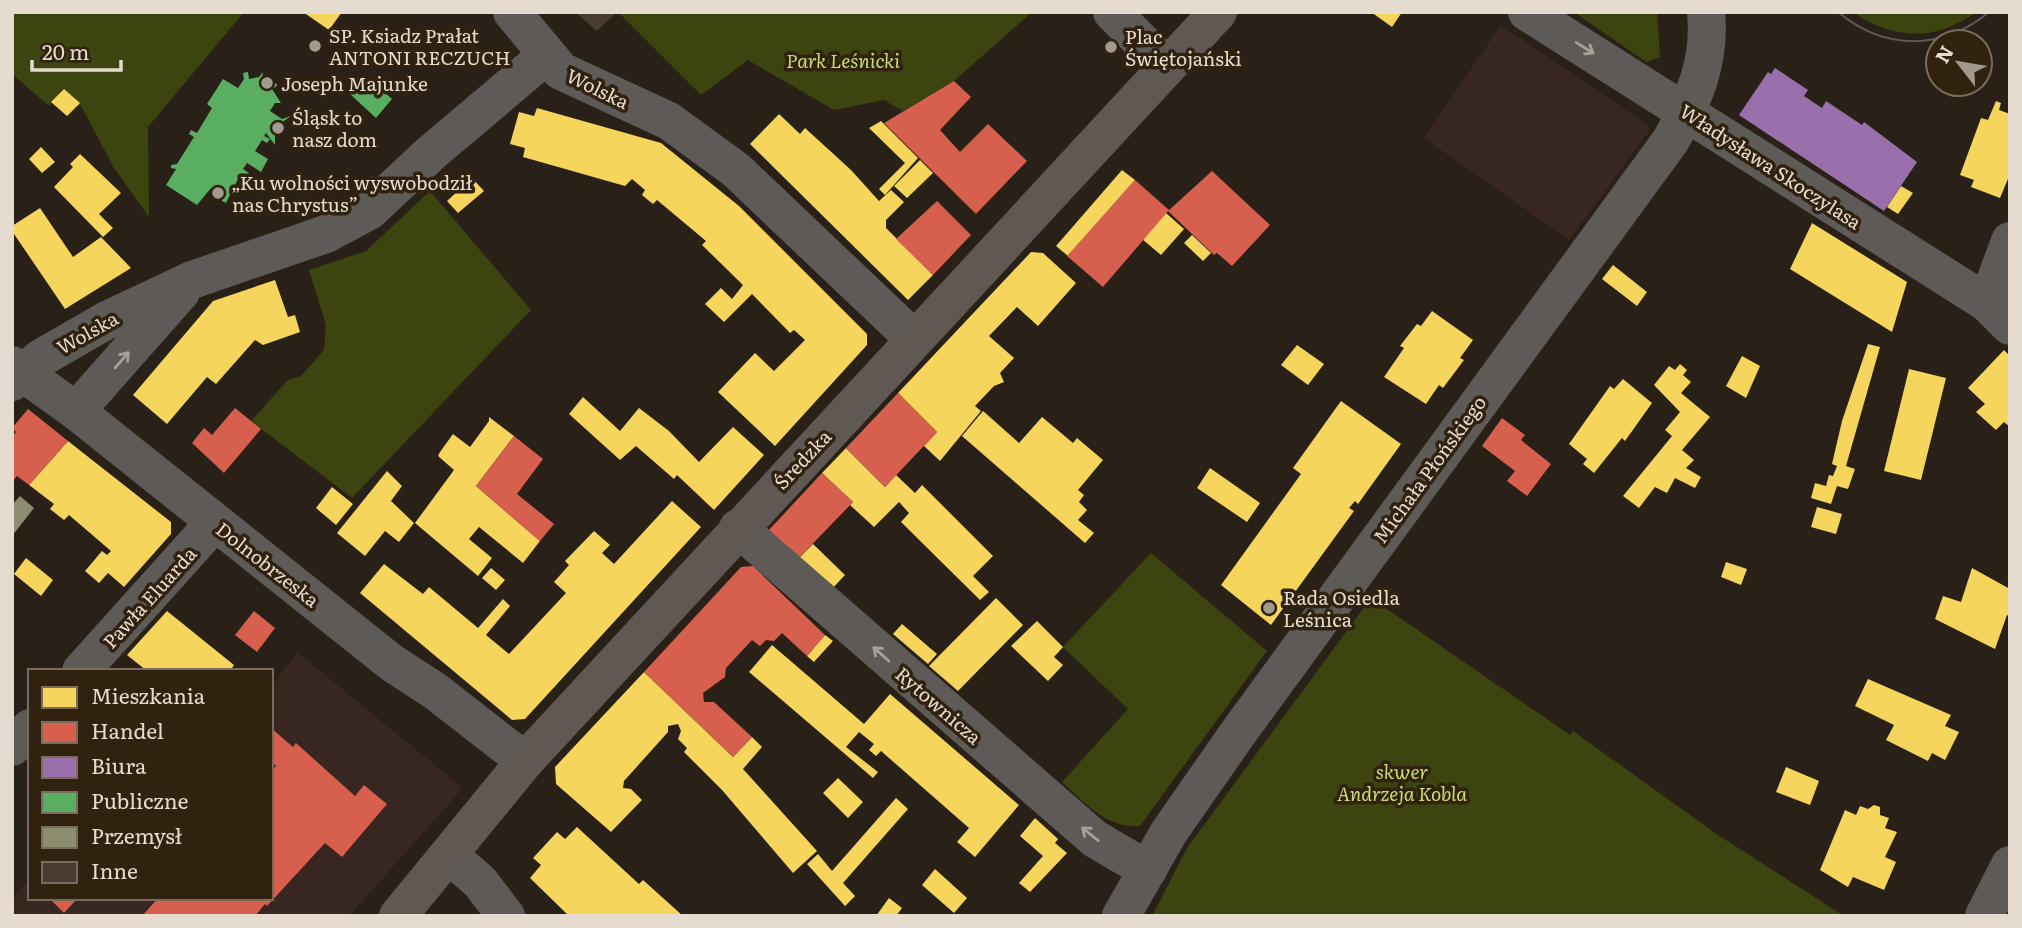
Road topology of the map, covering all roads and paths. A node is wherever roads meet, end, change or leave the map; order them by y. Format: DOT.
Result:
graph roads {
  1 [pos="512,12"];
  2 [pos="1112,12"];
  3 [pos="1218,12"];
  4 [pos="1527,12"];
  5 [pos="1706,12"];
  6 [pos="547,55"];
  7 [pos="1167,67"];
  8 [pos="1687,112"];
  9 [pos="2010,241"];
  10 [pos="191,280"];
  11 [pos="1998,315"];
  12 [pos="914,339"];
  13 [pos="16,373"];
  14 [pos="76,411"];
  15 [pos="215,522"];
  16 [pos="738,528"];
  17 [pos="84,669"];
  18 [pos="28,730"];
  19 [pos="12,747"];
  20 [pos="525,761"];
  21 [pos="449,855"];
  22 [pos="2010,865"];
  23 [pos="1148,870"];
  24 [pos="398,916"];
  25 [pos="506,916"];
  26 [pos="1121,916"];
  27 [pos="1984,916"];
  1 -- 6 [label="street"];
  2 -- 7 [label="street"];
  3 -- 7 [label="main road, Średzka"];
  4 -- 8 [label="street, Władysława Skoczylasa, one-way"];
  5 -- 8 [label="street, Michała Płońskiego"];
  6 -- 10 [label="street, Wolska"];
  6 -- 12 [label="street, Wolska"];
  7 -- 12 [label="main road, Średzka"];
  8 -- 11 [label="street, Władysława Skoczylasa"];
  8 -- 23 [label="street, Michała Płońskiego"];
  9 -- 11 [label="street"];
  10 -- 13 [label="street, Wolska"];
  14 -- 10 [label="street, Wolska, one-way"];
  12 -- 16 [label="main road, Średzka"];
  13 -- 14 [label="street, Dolnobrzeska"];
  14 -- 15 [label="street, Dolnobrzeska"];
  15 -- 17 [label="street, Pawła Eluarda"];
  15 -- 20 [label="street, Dolnobrzeska"];
  16 -- 20 [label="main road, Średzka"];
  23 -- 16 [label="street, Rytownicza, one-way"];
  18 -- 19 [label="street"];
  20 -- 21 [label="main road, Średzka"];
  21 -- 24 [label="main road, Średzka"];
  21 -- 25 [label="street"];
  22 -- 27 [label="street"];
  23 -- 26 [label="street, Michała Płońskiego"];
}
